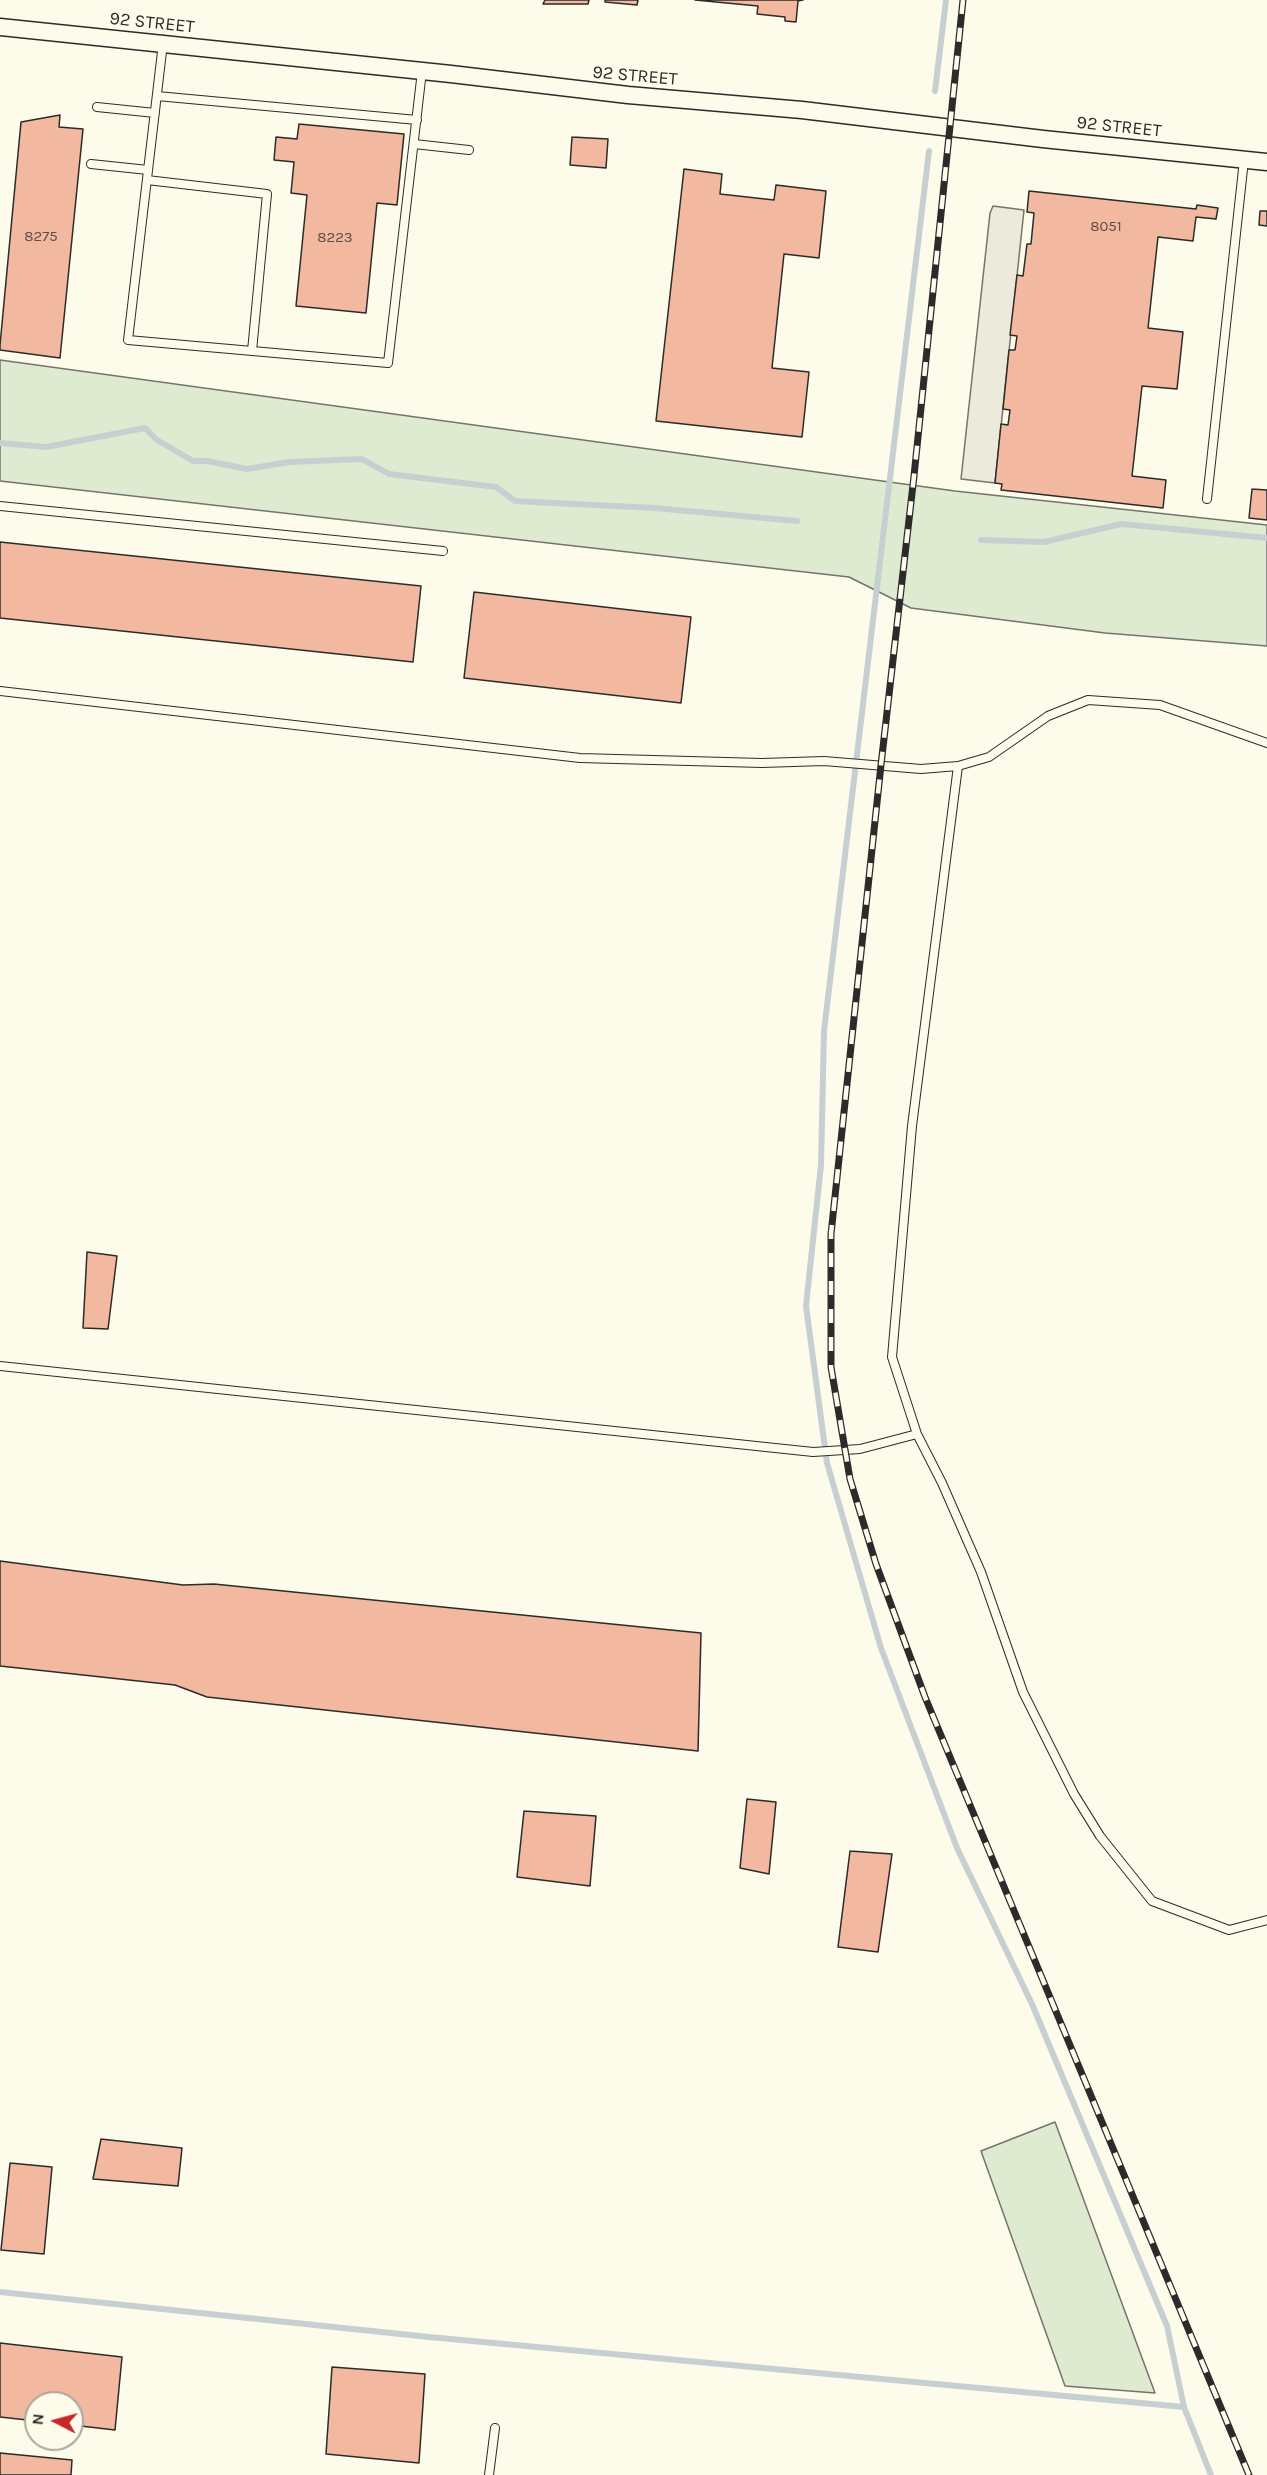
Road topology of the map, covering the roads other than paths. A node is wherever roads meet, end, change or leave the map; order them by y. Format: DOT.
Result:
graph roads {
  1 [pos="0,27"];
  2 [pos="163,43"];
  3 [pos="422,71"];
  4 [pos="157,96"];
  5 [pos="97,107"];
  6 [pos="154,113"];
  7 [pos="417,120"];
  8 [pos="414,144"];
  9 [pos="469,150"];
  10 [pos="1244,160"];
  11 [pos="1267,162"];
  12 [pos="92,164"];
  13 [pos="148,170"];
  14 [pos="147,180"];
  15 [pos="252,351"];
  16 [pos="1207,499"];
  17 [pos="0,506"];
  18 [pos="443,551"];
  19 [pos="0,691"];
  20 [pos="1267,743"];
  21 [pos="958,766"];
  22 [pos="0,1366"];
  23 [pos="917,1434"];
  24 [pos="1267,1920"];
  25 [pos="495,2428"];
  26 [pos="489,2475"];
  1 -- 2 [label="street, 92 STREET"];
  2 -- 3 [label="street, 92 STREET"];
  2 -- 4 [label="lane"];
  3 -- 7 [label="lane"];
  3 -- 10 [label="street, 92 STREET"];
  4 -- 6 [label="lane"];
  4 -- 7 [label="lane"];
  5 -- 6 [label="lane"];
  6 -- 13 [label="lane"];
  7 -- 8 [label="lane"];
  8 -- 9 [label="lane"];
  8 -- 15 [label="lane"];
  10 -- 11 [label="street, 92 STREET"];
  10 -- 16 [label="lane"];
  12 -- 13 [label="lane"];
  13 -- 14 [label="lane"];
  14 -- 15 [label="lane"];
  14 -- 15 [label="lane"];
  17 -- 18 [label="lane"];
  19 -- 21 [label="lane"];
  20 -- 21 [label="lane"];
  21 -- 23 [label="lane"];
  22 -- 23 [label="lane"];
  23 -- 24 [label="lane"];
  25 -- 26 [label="lane"];
}
